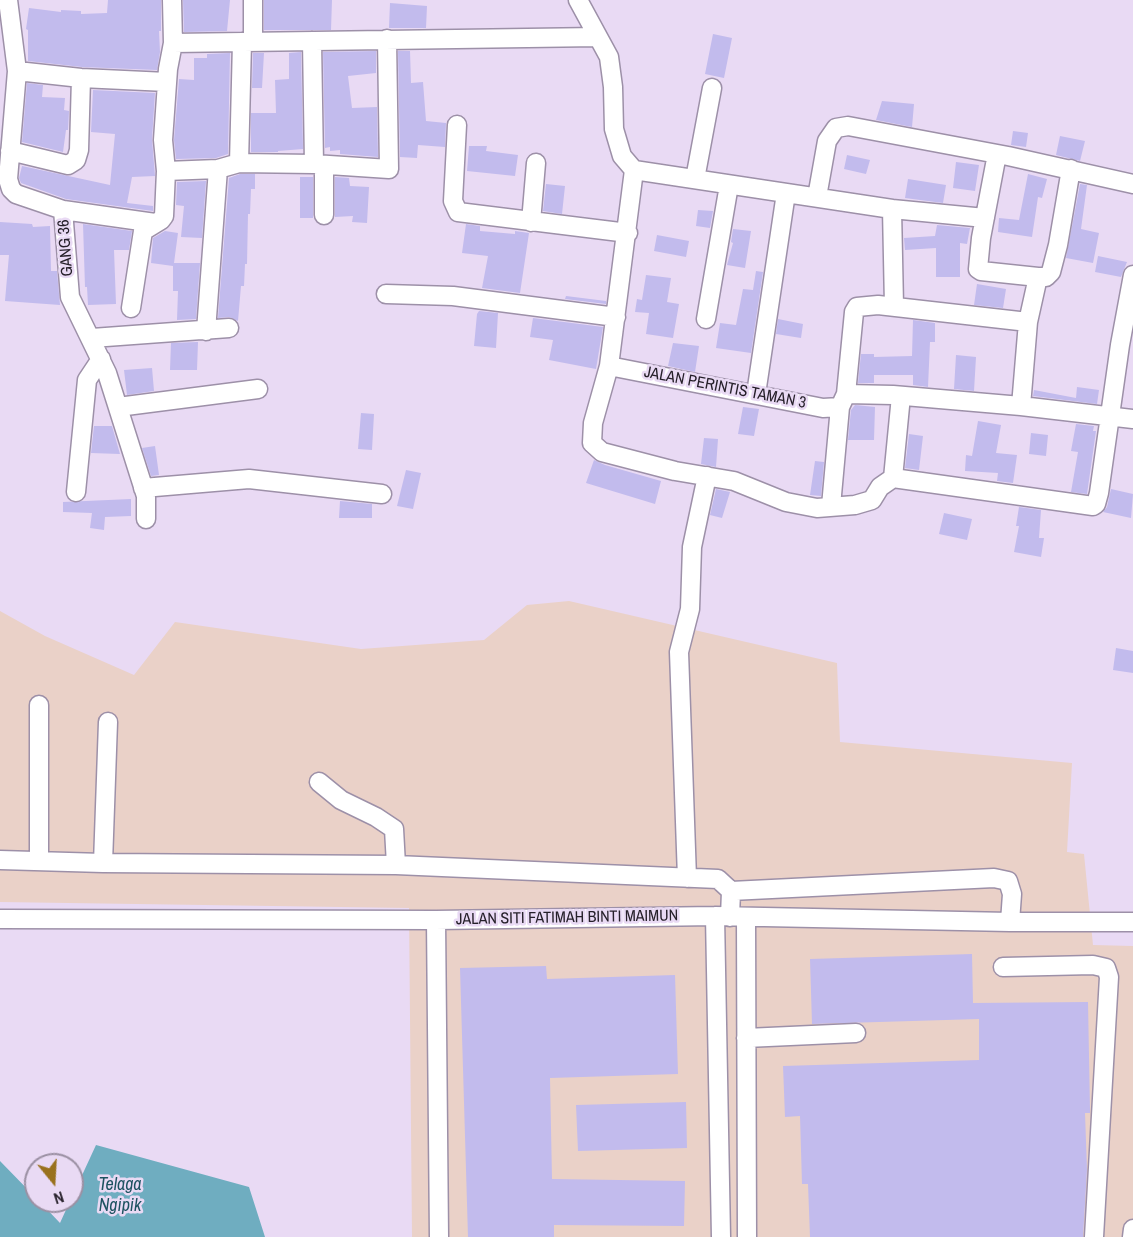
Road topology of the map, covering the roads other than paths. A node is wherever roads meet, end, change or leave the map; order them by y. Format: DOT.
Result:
graph roads {
  1 [pos="172,0"];
  2 [pos="253,0"];
  3 [pos="578,0"];
  4 [pos="6,10"];
  5 [pos="598,37"];
  6 [pos="387,39"];
  7 [pos="312,41"];
  8 [pos="247,42"];
  9 [pos="173,43"];
  10 [pos="16,70"];
  11 [pos="81,78"];
  12 [pos="167,82"];
  13 [pos="712,88"];
  14 [pos="458,125"];
  15 [pos="10,151"];
  16 [pos="998,154"];
  17 [pos="239,163"];
  18 [pos="536,163"];
  19 [pos="319,164"];
  20 [pos="218,169"];
  21 [pos="634,170"];
  22 [pos="1071,170"];
  23 [pos="166,171"];
  24 [pos="695,179"];
  25 [pos="1133,184"];
  26 [pos="729,185"];
  27 [pos="786,193"];
  28 [pos="817,197"];
  29 [pos="892,208"];
  30 [pos="63,210"];
  31 [pos="324,215"];
  32 [pos="985,218"];
  33 [pos="531,222"];
  34 [pos="155,223"];
  35 [pos="627,233"];
  36 [pos="1133,275"];
  37 [pos="1038,277"];
  38 [pos="386,294"];
  39 [pos="894,306"];
  40 [pos="131,308"];
  41 [pos="616,317"];
  42 [pos="706,319"];
  43 [pos="1028,322"];
  44 [pos="229,328"];
  45 [pos="206,331"];
  46 [pos="92,338"];
  47 [pos="101,359"];
  48 [pos="609,366"];
  49 [pos="258,389"];
  50 [pos="756,394"];
  51 [pos="901,396"];
  52 [pos="843,401"];
  53 [pos="1021,406"];
  54 [pos="118,407"];
  55 [pos="1111,416"];
  56 [pos="1133,419"];
  57 [pos="707,476"];
  58 [pos="892,478"];
  59 [pos="143,488"];
  60 [pos="76,492"];
  61 [pos="382,494"];
  62 [pos="831,506"];
  63 [pos="146,519"];
  64 [pos="39,705"];
  65 [pos="108,722"];
  66 [pos="319,782"];
  67 [pos="0,860"];
  68 [pos="39,861"];
  69 [pos="103,863"];
  70 [pos="396,865"];
  71 [pos="687,878"];
  72 [pos="731,891"];
  73 [pos="730,917"];
  74 [pos="0,919"];
  75 [pos="436,920"];
  76 [pos="1010,922"];
  77 [pos="1133,922"];
  78 [pos="1003,967"];
  79 [pos="856,1033"];
  80 [pos="746,1038"];
  81 [pos="1133,1229"];
  82 [pos="439,1237"];
  83 [pos="721,1237"];
  84 [pos="747,1237"];
  85 [pos="1094,1237"];
  86 [pos="1132,1237"];
  1 -- 9 [label="street"];
  2 -- 8 [label="street"];
  3 -- 5 [label="street"];
  4 -- 10 [label="street, GANG 36"];
  5 -- 6 [label="street"];
  5 -- 21 [label="street"];
  6 -- 7 [label="street"];
  6 -- 19 [label="street"];
  7 -- 8 [label="street"];
  7 -- 19 [label="street"];
  8 -- 9 [label="street"];
  8 -- 17 [label="street"];
  9 -- 12 [label="street"];
  10 -- 11 [label="street"];
  10 -- 15 [label="street, GANG 36"];
  11 -- 12 [label="street"];
  11 -- 15 [label="street"];
  12 -- 23 [label="street"];
  13 -- 24 [label="street"];
  14 -- 33 [label="street"];
  15 -- 30 [label="street, GANG 36"];
  16 -- 22 [label="street"];
  16 -- 28 [label="street"];
  16 -- 32 [label="street"];
  17 -- 19 [label="street"];
  17 -- 20 [label="street"];
  18 -- 33 [label="street"];
  19 -- 31 [label="street"];
  20 -- 23 [label="street"];
  20 -- 45 [label="street"];
  21 -- 24 [label="street"];
  21 -- 35 [label="street"];
  22 -- 25 [label="street"];
  22 -- 37 [label="street"];
  23 -- 34 [label="street"];
  24 -- 26 [label="street"];
  26 -- 27 [label="street"];
  26 -- 42 [label="street"];
  27 -- 28 [label="street"];
  27 -- 50 [label="street"];
  28 -- 29 [label="street"];
  29 -- 32 [label="street"];
  29 -- 39 [label="street"];
  30 -- 34 [label="street"];
  30 -- 46 [label="street, GANG 36"];
  32 -- 37 [label="street"];
  33 -- 35 [label="street"];
  34 -- 40 [label="street"];
  35 -- 41 [label="street"];
  36 -- 55 [label="street"];
  37 -- 43 [label="street"];
  38 -- 41 [label="street"];
  39 -- 43 [label="street"];
  39 -- 52 [label="street"];
  41 -- 48 [label="street"];
  43 -- 53 [label="street"];
  44 -- 45 [label="street"];
  45 -- 46 [label="street"];
  46 -- 47 [label="street, GANG 36"];
  47 -- 54 [label="street, GANG 36"];
  47 -- 60 [label="street"];
  48 -- 50 [label="street, JALAN PERINTIS TAMAN 3"];
  48 -- 57 [label="street"];
  49 -- 54 [label="street"];
  50 -- 52 [label="street, JALAN PERINTIS TAMAN 3"];
  51 -- 52 [label="street, JALAN PERINTIS TAMAN 3"];
  51 -- 53 [label="street, JALAN PERINTIS TAMAN 3"];
  51 -- 58 [label="street"];
  52 -- 62 [label="street"];
  53 -- 55 [label="street, JALAN PERINTIS TAMAN 3"];
  54 -- 59 [label="street, GANG 36"];
  55 -- 56 [label="street, JALAN PERINTIS TAMAN 3"];
  55 -- 58 [label="street"];
  57 -- 62 [label="street"];
  57 -- 71 [label="street"];
  58 -- 62 [label="street"];
  59 -- 61 [label="street"];
  59 -- 63 [label="street, GANG 36"];
  64 -- 68 [label="street"];
  65 -- 69 [label="street"];
  66 -- 70 [label="street"];
  67 -- 68 [label="street"];
  68 -- 69 [label="street"];
  69 -- 70 [label="street"];
  70 -- 71 [label="street"];
  71 -- 72 [label="street"];
  72 -- 73 [label="street"];
  72 -- 76 [label="street"];
  73 -- 75 [label="street, JALAN SITI FATIMAH BINTI MAIMUN"];
  73 -- 76 [label="street, JALAN SITI FATIMAH BINTI MAIMUN"];
  73 -- 80 [label="street"];
  73 -- 83 [label="street"];
  74 -- 75 [label="street, JALAN SITI FATIMAH BINTI MAIMUN"];
  75 -- 82 [label="street"];
  76 -- 77 [label="street, JALAN SITI FATIMAH BINTI MAIMUN"];
  78 -- 85 [label="street"];
  79 -- 80 [label="street"];
  80 -- 84 [label="street"];
  81 -- 86 [label="street"];
}
